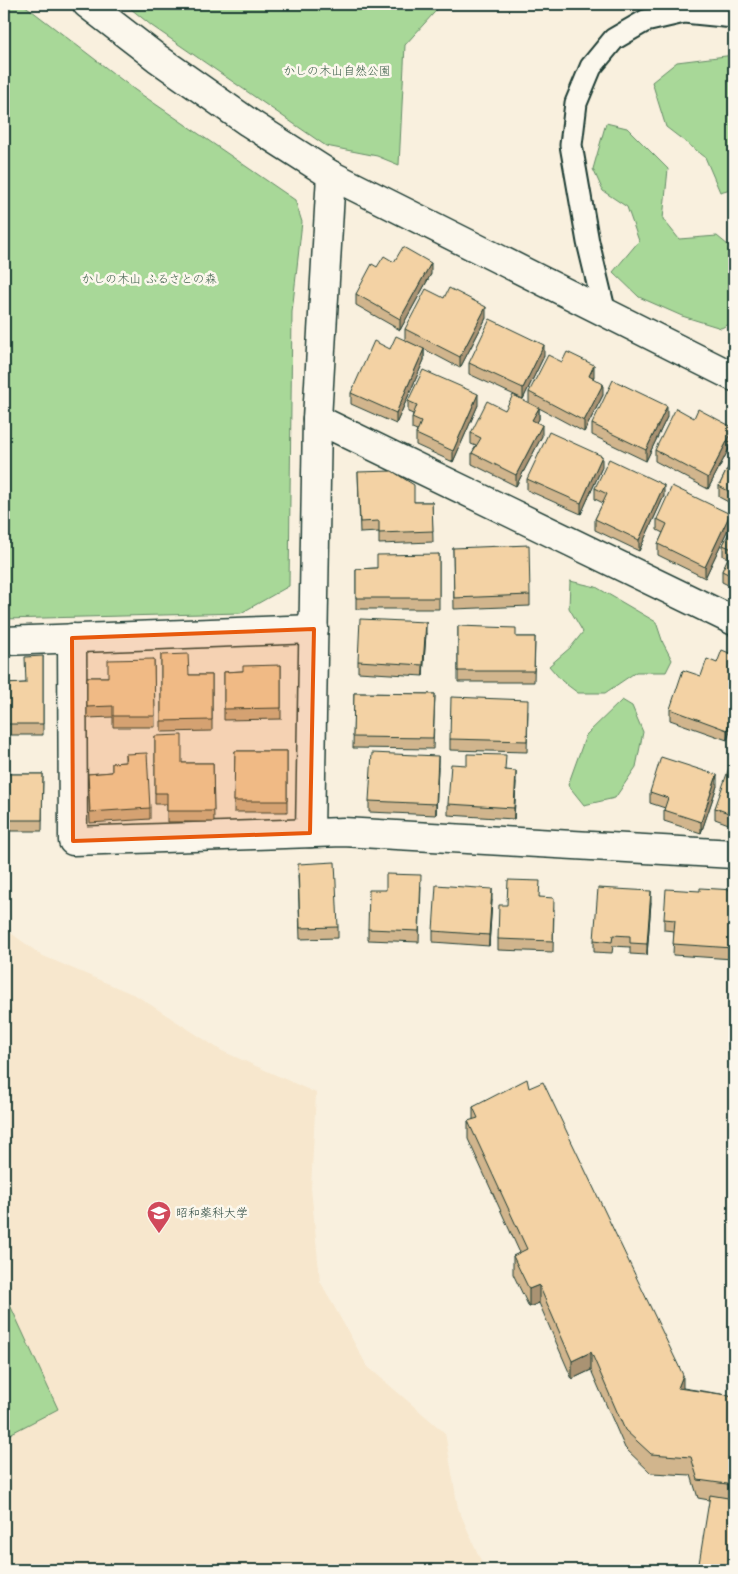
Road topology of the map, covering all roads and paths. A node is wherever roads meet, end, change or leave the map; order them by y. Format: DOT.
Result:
graph roads {
  1 [pos="87,4"];
  2 [pos="734,17"];
  3 [pos="331,175"];
  4 [pos="605,313"];
  5 [pos="734,377"];
  6 [pos="317,419"];
  7 [pos="734,621"];
  8 [pos="314,629"];
  9 [pos="72,638"];
  10 [pos="4,641"];
  11 [pos="310,832"];
  12 [pos="734,854"];
  1 -- 3 [label="street"];
  2 -- 4 [label="lane"];
  3 -- 4 [label="street"];
  3 -- 6 [label="street"];
  4 -- 5 [label="street"];
  6 -- 7 [label="street"];
  6 -- 8 [label="street"];
  8 -- 9 [label="street"];
  8 -- 11 [label="street"];
  9 -- 10 [label="street"];
  9 -- 11 [label="street"];
  11 -- 12 [label="street"];
}
